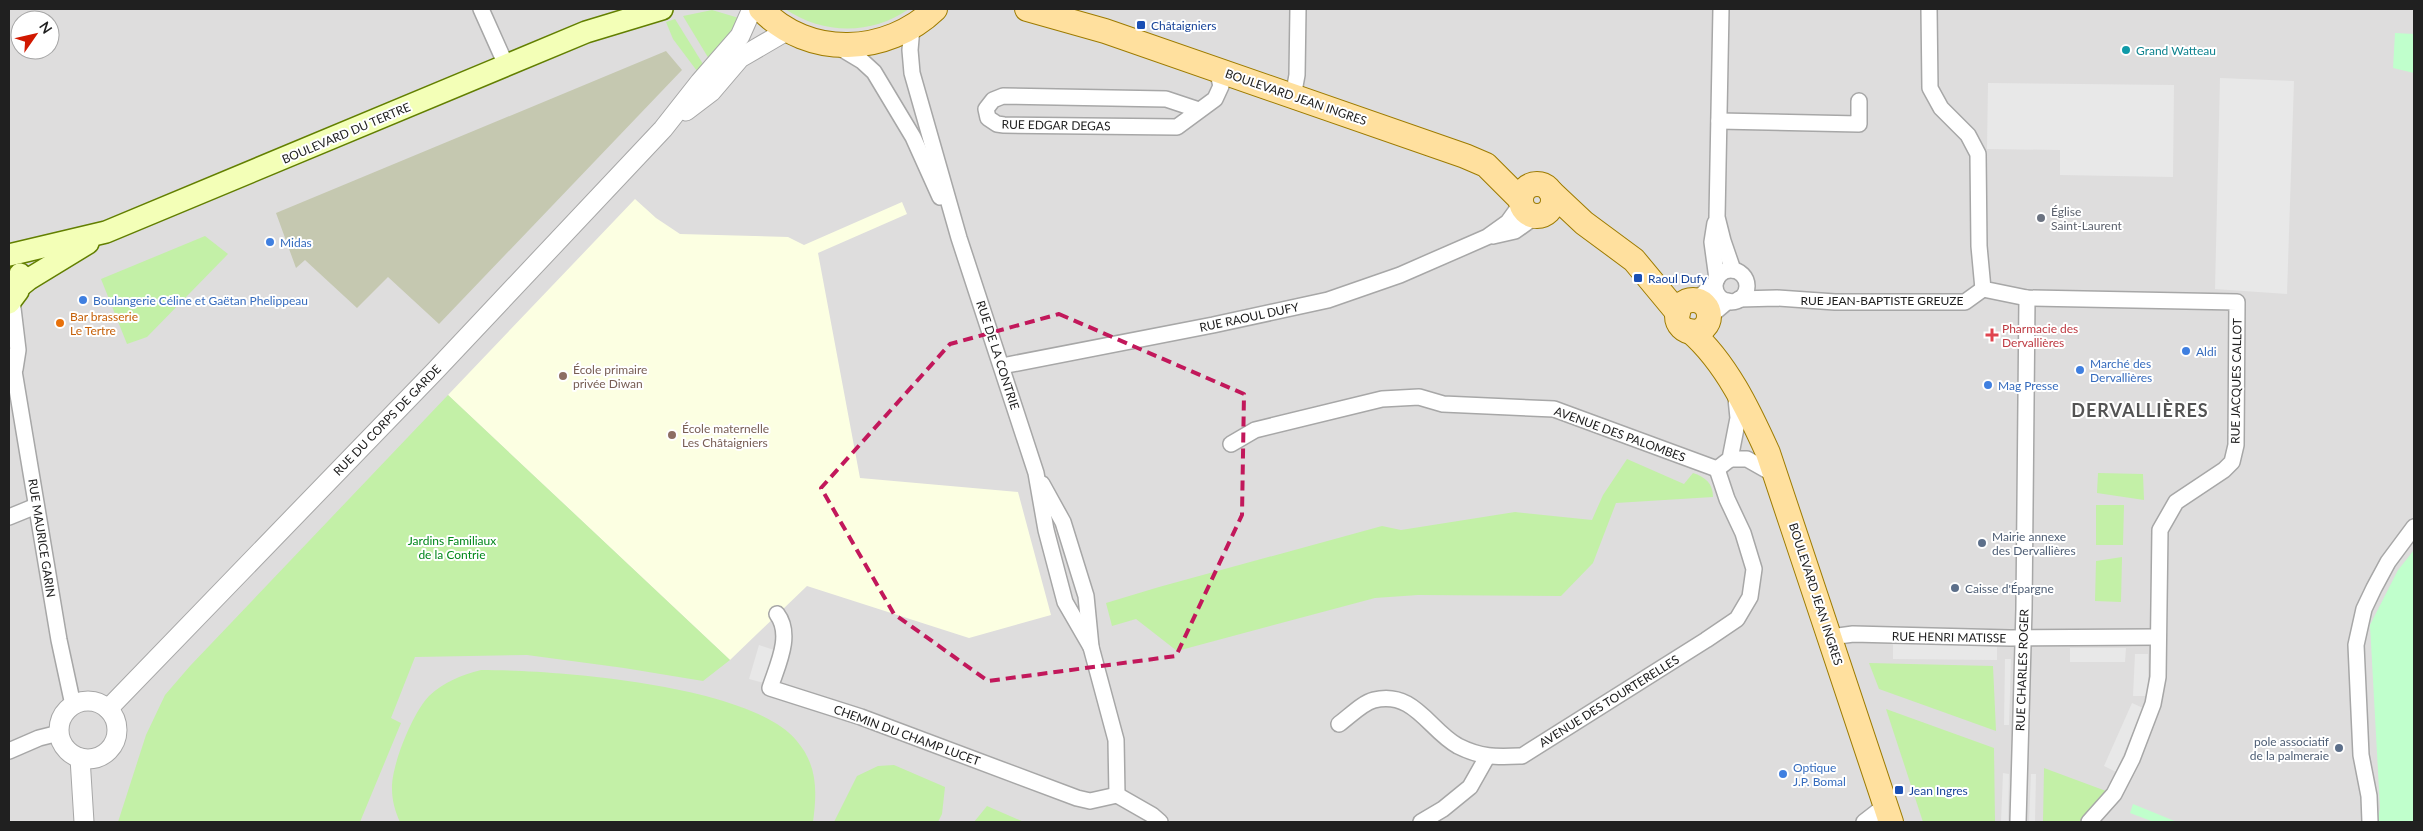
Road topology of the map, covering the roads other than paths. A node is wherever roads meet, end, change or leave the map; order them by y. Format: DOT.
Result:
graph roads {
  1 [pos="481,9"];
  2 [pos="630,9"];
  3 [pos="662,9"];
  4 [pos="752,9"];
  5 [pos="761,9"];
  6 [pos="935,9"];
  7 [pos="1027,9"];
  8 [pos="1298,9"];
  9 [pos="1721,9"];
  10 [pos="1929,9"];
  11 [pos="1071,11"];
  12 [pos="912,27"];
  13 [pos="788,30"];
  14 [pos="1105,31"];
  15 [pos="586,32"];
  16 [pos="836,45"];
  17 [pos="506,66"];
  18 [pos="1217,70"];
  19 [pos="1293,97"];
  20 [pos="1859,100"];
  21 [pos="1199,110"];
  22 [pos="1719,121"];
  23 [pos="664,129"];
  24 [pos="1534,202"];
  25 [pos="1717,217"];
  26 [pos="106,232"];
  27 [pos="959,238"];
  28 [pos="9,255"];
  29 [pos="1733,270"];
  30 [pos="1716,281"];
  31 [pos="1747,283"];
  32 [pos="1984,289"];
  33 [pos="13,297"];
  34 [pos="1777,298"];
  35 [pos="2027,298"];
  36 [pos="1734,300"];
  37 [pos="1695,314"];
  38 [pos="9,356"];
  39 [pos="1002,366"];
  40 [pos="14,371"];
  41 [pos="1730,382"];
  42 [pos="1231,444"];
  43 [pos="1730,459"];
  44 [pos="1718,469"];
  45 [pos="1036,473"];
  46 [pos="1778,476"];
  47 [pos="36,506"];
  48 [pos="9,517"];
  49 [pos="2414,527"];
  50 [pos="777,614"];
  51 [pos="1830,637"];
  52 [pos="2158,637"];
  53 [pos="2022,638"];
  54 [pos="1091,647"];
  55 [pos="73,705"];
  56 [pos="108,709"];
  57 [pos="1339,724"];
  58 [pos="60,734"];
  59 [pos="9,751"];
  60 [pos="1487,757"];
  61 [pos="80,758"];
  62 [pos="1117,794"];
  63 [pos="1888,814"];
  64 [pos="84,822"];
  65 [pos="1160,822"];
  66 [pos="1421,822"];
  67 [pos="1864,822"];
  68 [pos="2018,822"];
  69 [pos="2089,822"];
  70 [pos="2370,822"];
  1 -- 17 [label="street"];
  2 -- 15 [label="main road, BOULEVARD DU TERTRE"];
  3 -- 15 [label="main road, BOULEVARD DU TERTRE"];
  4 -- 23 [label="street, RUE DU CORPS DE GARDE"];
  5 -- 13 [label="main road"];
  6 -- 12 [label="main road"];
  7 -- 14 [label="main road, BOULEVARD JEAN INGRES"];
  8 -- 19 [label="street"];
  9 -- 22 [label="street"];
  10 -- 32 [label="street"];
  11 -- 14 [label="main road, BOULEVARD JEAN INGRES"];
  12 -- 16 [label="main road"];
  12 -- 27 [label="street, RUE DE LA CONTRIE"];
  13 -- 16 [label="main road"];
  13 -- 23 [label="street, RUE DU CORPS DE GARDE"];
  14 -- 18 [label="main road, BOULEVARD JEAN INGRES"];
  15 -- 17 [label="main road, BOULEVARD DU TERTRE"];
  16 -- 27 [label="street, RUE DE LA CONTRIE"];
  17 -- 26 [label="main road, BOULEVARD DU TERTRE"];
  18 -- 19 [label="main road, BOULEVARD JEAN INGRES"];
  18 -- 21 [label="street, RUE EDGAR DEGAS"];
  19 -- 24 [label="main road, BOULEVARD JEAN INGRES"];
  20 -- 22 [label="street"];
  21 -- 21 [label="street, RUE EDGAR DEGAS"];
  22 -- 25 [label="street"];
  23 -- 56 [label="street, RUE DU CORPS DE GARDE"];
  24 -- 37 [label="main road, BOULEVARD JEAN INGRES"];
  24 -- 39 [label="street, RUE RAOUL DUFY"];
  25 -- 29 [label="street"];
  25 -- 30 [label="street"];
  26 -- 28 [label="main road, BOULEVARD DU TERTRE"];
  26 -- 33 [label="main road, BOULEVARD DU TERTRE"];
  27 -- 39 [label="street, RUE DE LA CONTRIE"];
  28 -- 33 [label="main road"];
  29 -- 30 [label="street"];
  29 -- 31 [label="street"];
  30 -- 36 [label="street"];
  30 -- 37 [label="street"];
  31 -- 34 [label="street, RUE JEAN-BAPTISTE GREUZE"];
  31 -- 36 [label="street"];
  32 -- 34 [label="street, RUE JEAN-BAPTISTE GREUZE"];
  32 -- 35 [label="street"];
  33 -- 40 [label="street, RUE MAURICE GARIN"];
  34 -- 36 [label="street, RUE JEAN-BAPTISTE GREUZE"];
  35 -- 52 [label="street, RUE JACQUES CALLOT"];
  35 -- 53 [label="street, RUE CHARLES ROGER"];
  36 -- 37 [label="street"];
  37 -- 41 [label="main road, BOULEVARD JEAN INGRES"];
  38 -- 40 [label="street, RUE MAURICE GARIN"];
  39 -- 45 [label="street, RUE DE LA CONTRIE"];
  40 -- 47 [label="street, RUE MAURICE GARIN"];
  41 -- 43 [label="street"];
  41 -- 46 [label="main road, BOULEVARD JEAN INGRES"];
  42 -- 44 [label="street, AVENUE DES PALOMBES"];
  43 -- 44 [label="street"];
  43 -- 46 [label="street"];
  44 -- 60 [label="street, AVENUE DES TOURTERELLES"];
  45 -- 54 [label="street, RUE DE LA CONTRIE"];
  45 -- 54 [label="street, RUE DE LA CONTRIE"];
  46 -- 51 [label="main road, BOULEVARD JEAN INGRES"];
  47 -- 48 [label="street"];
  47 -- 55 [label="street, RUE MAURICE GARIN"];
  49 -- 70 [label="street"];
  50 -- 62 [label="street, CHEMIN DU CHAMP LUCET"];
  51 -- 53 [label="street, RUE HENRI MATISSE"];
  51 -- 63 [label="main road, BOULEVARD JEAN INGRES"];
  52 -- 53 [label="street, RUE HENRI MATISSE"];
  52 -- 69 [label="street"];
  53 -- 68 [label="street, RUE CHARLES ROGER"];
  54 -- 62 [label="street, RUE DE LA CONTRIE"];
  55 -- 56 [label="street"];
  55 -- 58 [label="street"];
  56 -- 61 [label="street"];
  57 -- 60 [label="street, AVENUE DES TOURTERELLES"];
  58 -- 59 [label="street"];
  58 -- 61 [label="street"];
  60 -- 66 [label="street"];
  61 -- 64 [label="street"];
  62 -- 65 [label="street"];
  63 -- 67 [label="street"];
}
